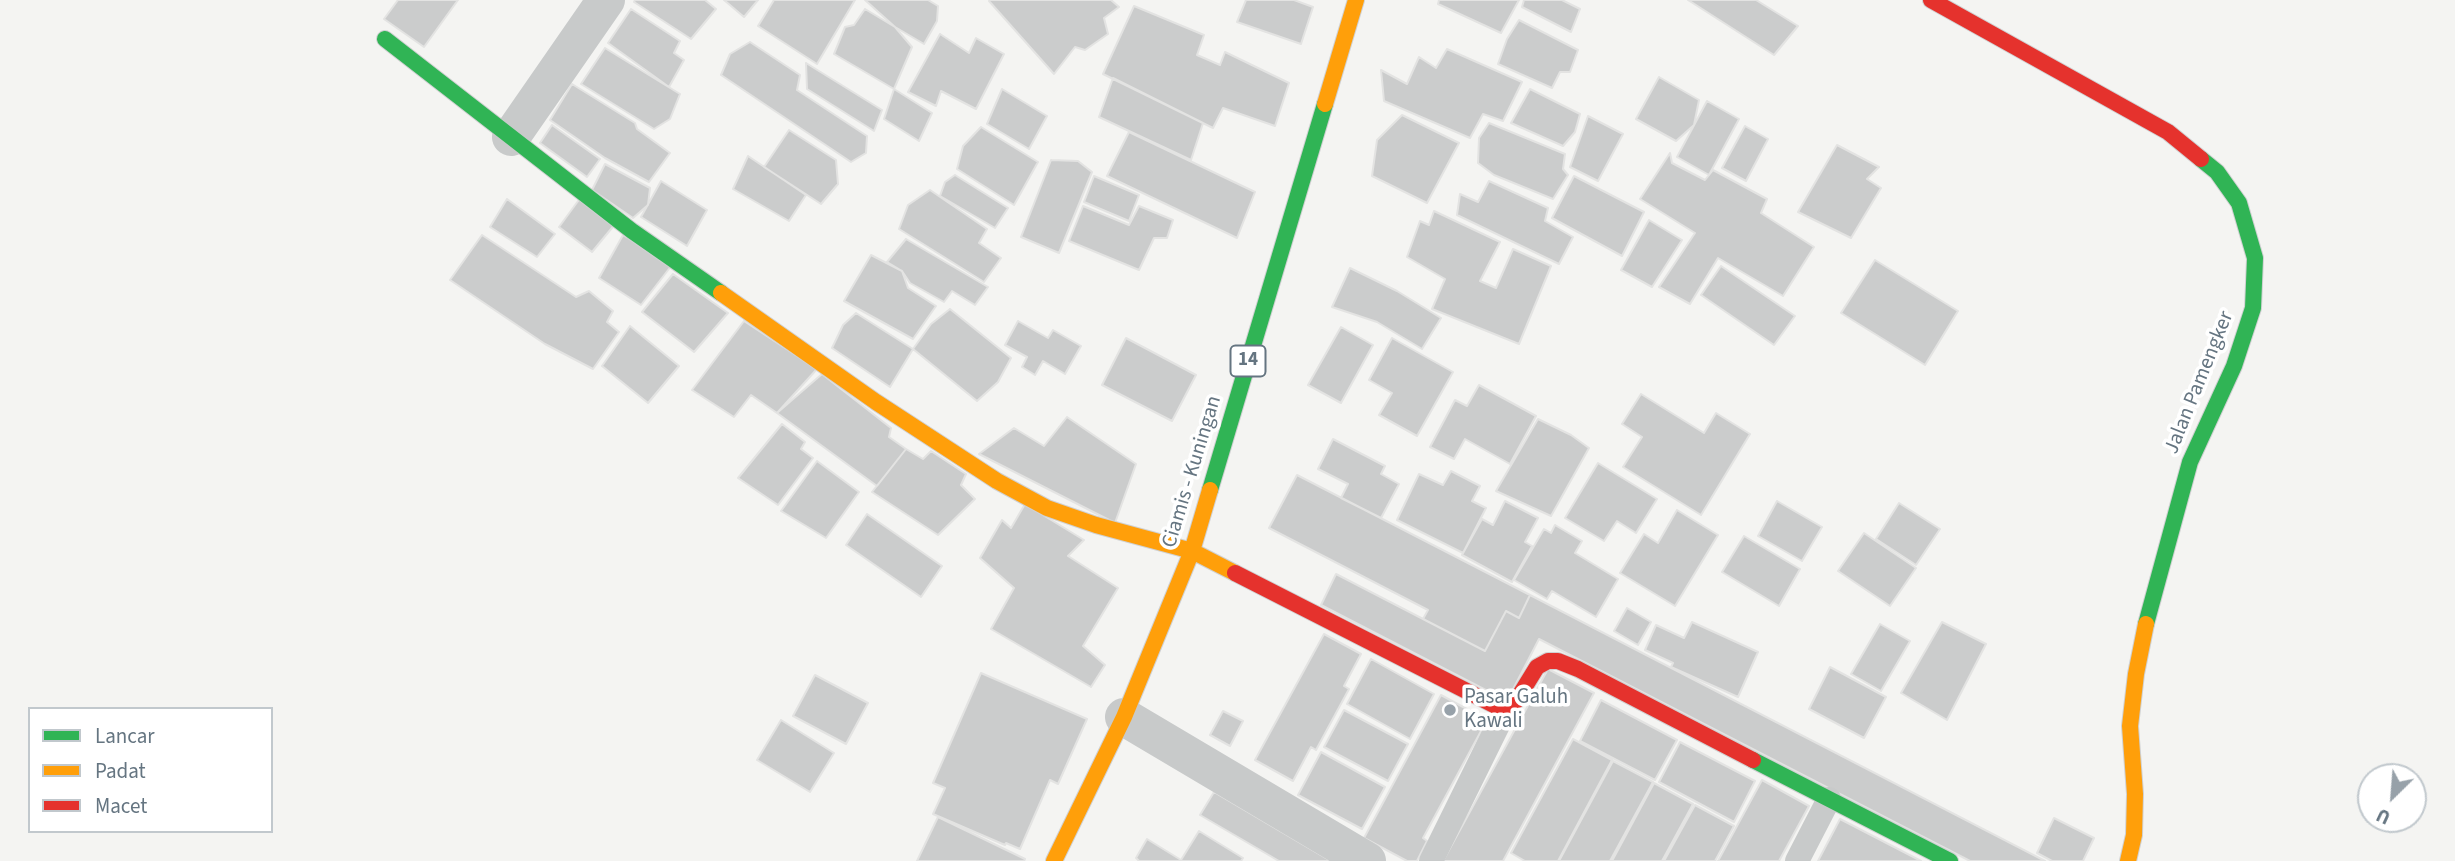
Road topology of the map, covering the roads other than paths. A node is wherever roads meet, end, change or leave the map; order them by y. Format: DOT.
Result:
graph roads {
  1 [pos="606,0"];
  2 [pos="1356,0"];
  3 [pos="1931,0"];
  4 [pos="384,39"];
  5 [pos="511,137"];
  6 [pos="1192,551"];
  7 [pos="1507,706"];
  8 [pos="1124,718"];
  9 [pos="1829,799"];
  10 [pos="1054,861"];
  11 [pos="1367,861"];
  12 [pos="1431,861"];
  13 [pos="1797,861"];
  14 [pos="1950,861"];
  15 [pos="2128,861"];
  1 -- 5 [label="street"];
  2 -- 6 [label="main road, Ciamis - Kuningan / 14"];
  3 -- 15 [label="main road, Jalan Pamengker"];
  4 -- 5 [label="main road"];
  5 -- 6 [label="main road"];
  6 -- 7 [label="main road"];
  6 -- 8 [label="main road, Ciamis - Kuningan / 14"];
  7 -- 9 [label="main road"];
  7 -- 12 [label="lane"];
  8 -- 10 [label="main road, Ciamis - Kuningan / 14"];
  8 -- 11 [label="street"];
  9 -- 13 [label="lane"];
  9 -- 14 [label="main road"];
}
